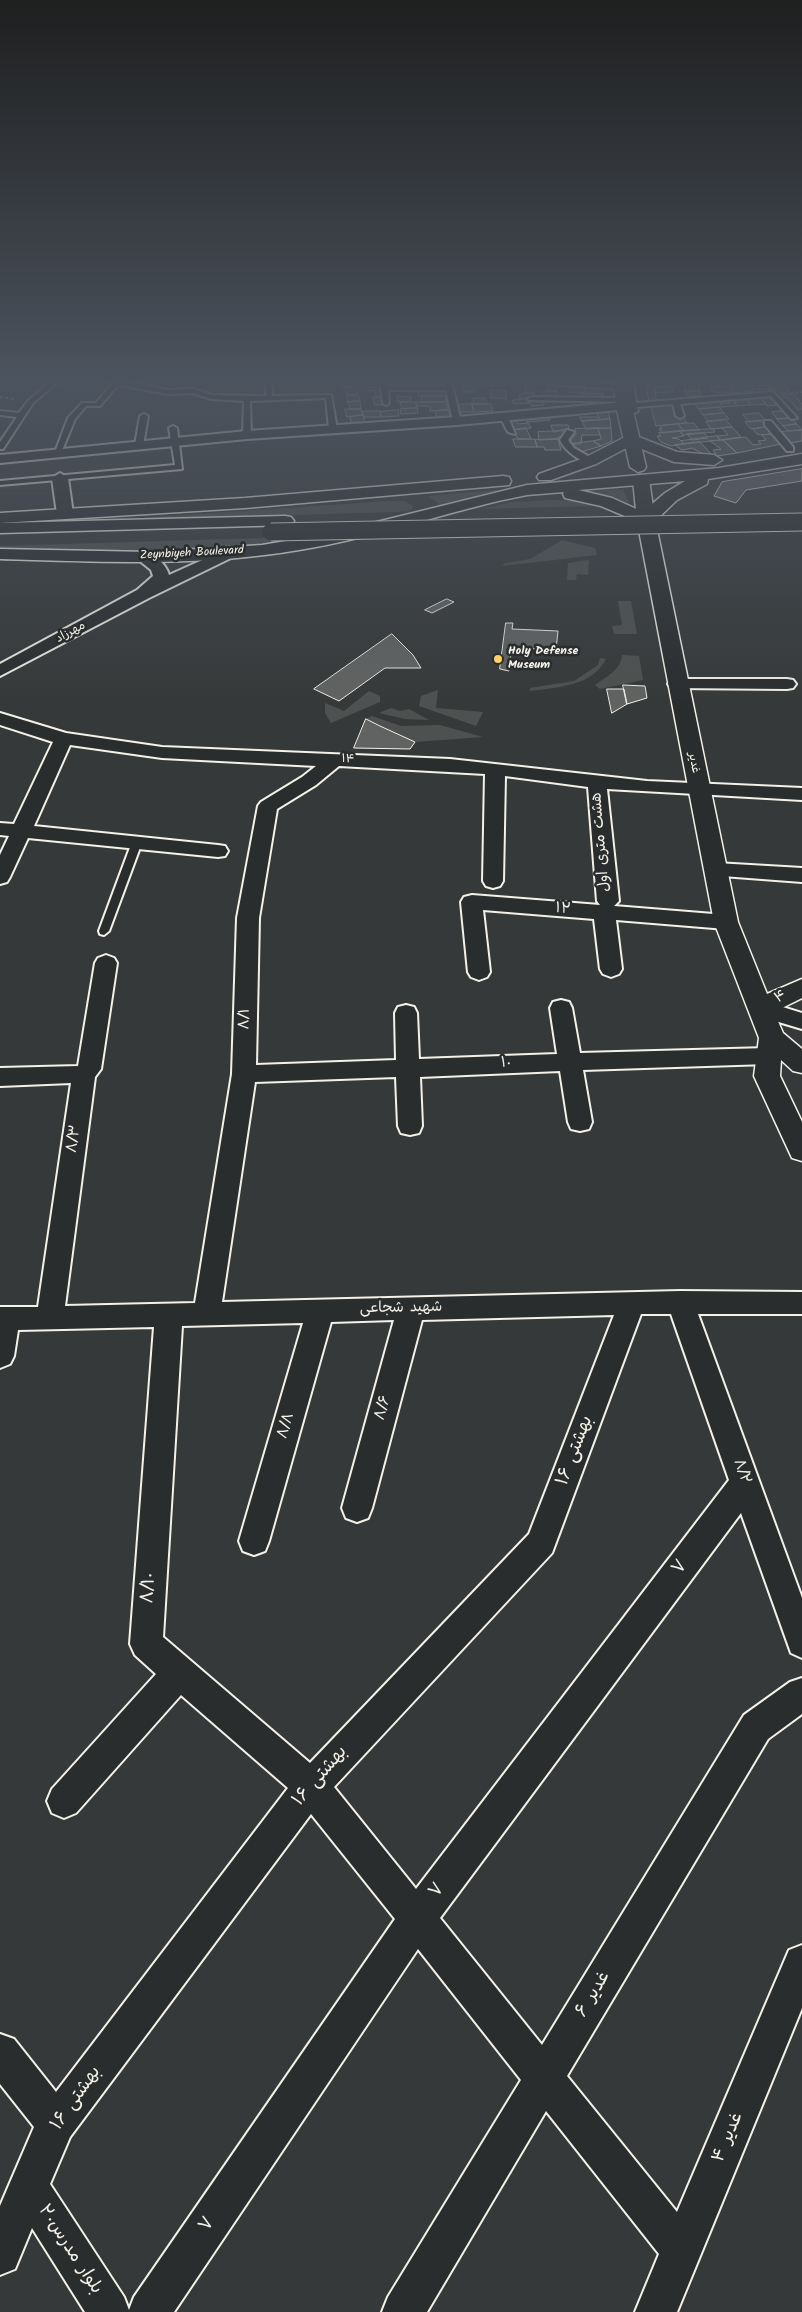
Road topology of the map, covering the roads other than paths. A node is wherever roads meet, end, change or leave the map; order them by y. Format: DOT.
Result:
graph roads {
  1 [pos="62,489"];
  2 [pos="413,489"];
  3 [pos="535,489"];
  4 [pos="642,489"];
  5 [pos="680,489"];
  6 [pos="527,490"];
  7 [pos="390,491"];
  8 [pos="802,511"];
  9 [pos="65,514"];
  10 [pos="0,518"];
  11 [pos="646,520"];
  12 [pos="802,522"];
  13 [pos="388,526"];
  14 [pos="0,528"];
  15 [pos="0,538"];
  16 [pos="229,553"];
  17 [pos="0,554"];
  18 [pos="143,557"];
  19 [pos="143,594"];
  20 [pos="0,671"];
  21 [pos="678,684"];
  22 [pos="787,684"];
  23 [pos="0,719"];
  24 [pos="64,739"];
  25 [pos="336,760"];
  26 [pos="495,770"];
  27 [pos="597,782"];
  28 [pos="698,790"];
  29 [pos="802,794"];
  30 [pos="0,828"];
  31 [pos="22,831"];
  32 [pos="137,842"];
  33 [pos="218,851"];
  34 [pos="716,870"];
  35 [pos="802,875"];
  36 [pos="0,877"];
  37 [pos="493,881"];
  38 [pos="606,908"];
  39 [pos="726,922"];
  40 [pos="104,930"];
  41 [pos="106,963"];
  42 [pos="611,969"];
  43 [pos="479,972"];
  44 [pos="802,988"];
  45 [pos="561,1008"];
  46 [pos="760,1008"];
  47 [pos="406,1013"];
  48 [pos="802,1021"];
  49 [pos="770,1047"];
  50 [pos="570,1061"];
  51 [pos="802,1064"];
  52 [pos="408,1070"];
  53 [pos="84,1074"];
  54 [pos="244,1074"];
  55 [pos="0,1077"];
  56 [pos="580,1122"];
  57 [pos="410,1126"];
  58 [pos="802,1152"];
  59 [pos="632,1302"];
  60 [pos="680,1302"];
  61 [pos="802,1303"];
  62 [pos="411,1309"];
  63 [pos="320,1311"];
  64 [pos="207,1314"];
  65 [pos="169,1315"];
  66 [pos="50,1318"];
  67 [pos="3,1319"];
  68 [pos="0,1356"];
  69 [pos="745,1483"];
  70 [pos="358,1508"];
  71 [pos="254,1541"];
  72 [pos="802,1642"];
  73 [pos="179,1673"];
  74 [pos="802,1694"];
  75 [pos="310,1786"];
  76 [pos="64,1801"];
  77 [pos="417,1918"];
  78 [pos="802,1963"];
  79 [pos="0,2053"];
  80 [pos="544,2078"];
  81 [pos="56,2123"];
  82 [pos="29,2187"];
  83 [pos="682,2250"];
  84 [pos="0,2254"];
  85 [pos="109,2312"];
  86 [pos="149,2312"];
  87 [pos="403,2312"];
  88 [pos="656,2312"];
  1 -- 9 [label="street"];
  2 -- 7 [label="main road"];
  3 -- 6 [label="main road"];
  4 -- 11 [label="main road, غدیر"];
  5 -- 11 [label="main road"];
  6 -- 11 [label="main road"];
  6 -- 13 [label="main road, Zeynbiyeh Boulevard"];
  7 -- 9 [label="main road"];
  7 -- 13 [label="main road"];
  8 -- 14 [label="main road"];
  9 -- 10 [label="main road"];
  11 -- 21 [label="main road, غدیر"];
  12 -- 15 [label="main road, bridge"];
  13 -- 16 [label="main road, Zeynbiyeh Boulevard"];
  16 -- 18 [label="main road, Zeynbiyeh Boulevard"];
  16 -- 19 [label="street"];
  17 -- 18 [label="main road, Zeynbiyeh Boulevard"];
  18 -- 19 [label="street"];
  19 -- 20 [label="street, مهرزاد"];
  21 -- 22 [label="street"];
  21 -- 28 [label="main road, غدیر"];
  23 -- 24 [label="street, ۱۴"];
  24 -- 25 [label="street, ۱۴"];
  24 -- 31 [label="street"];
  25 -- 26 [label="street, ۱۴"];
  25 -- 54 [label="street, ۸/۱"];
  26 -- 27 [label="street, ۱۴"];
  26 -- 37 [label="street"];
  27 -- 28 [label="street, ۱۴"];
  27 -- 38 [label="street, هشت متری اول"];
  28 -- 29 [label="street, ۱۴"];
  28 -- 34 [label="main road, غدیر"];
  30 -- 31 [label="street"];
  31 -- 32 [label="street"];
  31 -- 36 [label="street"];
  32 -- 33 [label="street"];
  32 -- 40 [label="lane"];
  34 -- 35 [label="street"];
  34 -- 39 [label="main road, غدیر"];
  38 -- 39 [label="street, ۱۲"];
  38 -- 42 [label="street, هشت متری اول"];
  38 -- 43 [label="street, ۱۲"];
  39 -- 46 [label="main road, غدیر"];
  41 -- 53 [label="street, ۸/۳"];
  44 -- 46 [label="main road, ۴"];
  45 -- 50 [label="street"];
  46 -- 48 [label="street"];
  46 -- 49 [label="main road, غدیر"];
  47 -- 52 [label="street"];
  49 -- 50 [label="street, ۱۰"];
  49 -- 51 [label="main road"];
  49 -- 58 [label="main road"];
  50 -- 52 [label="street, ۱۰"];
  50 -- 56 [label="street"];
  52 -- 54 [label="street, ۱۰"];
  52 -- 57 [label="street"];
  53 -- 55 [label="street"];
  53 -- 66 [label="street, ۸/۳"];
  54 -- 64 [label="street, ۸/۱"];
  59 -- 60 [label="street, شهید شجاعی"];
  59 -- 62 [label="street, شهید شجاعی"];
  59 -- 75 [label="street, ۱۶ بهشتی"];
  60 -- 61 [label="street, شهید شجاعی"];
  60 -- 69 [label="street, ۸/۲"];
  62 -- 63 [label="street, شهید شجاعی"];
  62 -- 70 [label="street, ۸/۶"];
  63 -- 64 [label="street, شهید شجاعی"];
  63 -- 71 [label="street, ۸/۸"];
  64 -- 65 [label="street, شهید شجاعی"];
  65 -- 66 [label="street, شهید شجاعی"];
  65 -- 73 [label="street, ۸/۱۰"];
  66 -- 67 [label="street, شهید شجاعی"];
  67 -- 68 [label="street"];
  69 -- 72 [label="street, ۸/۲"];
  69 -- 77 [label="street, ۷"];
  73 -- 75 [label="street, ۸/۱۰"];
  73 -- 76 [label="street"];
  74 -- 80 [label="street, غدیر ۶"];
  75 -- 77 [label="street, ۸/۱۰"];
  75 -- 81 [label="street, ۱۶ بهشتی"];
  77 -- 80 [label="street, ۸/۱۰"];
  77 -- 86 [label="street, ۷"];
  78 -- 83 [label="street, غدیر ۴"];
  79 -- 81 [label="street"];
  80 -- 83 [label="street, ۸/۱۰"];
  80 -- 87 [label="street, غدیر ۶"];
  81 -- 82 [label="street, ۱۶ بهشتی"];
  82 -- 84 [label="street, ۱۶ بهشتی"];
  82 -- 85 [label="street, بلوار مدرس۲۰"];
  83 -- 88 [label="street, غدیر ۴"];
}
